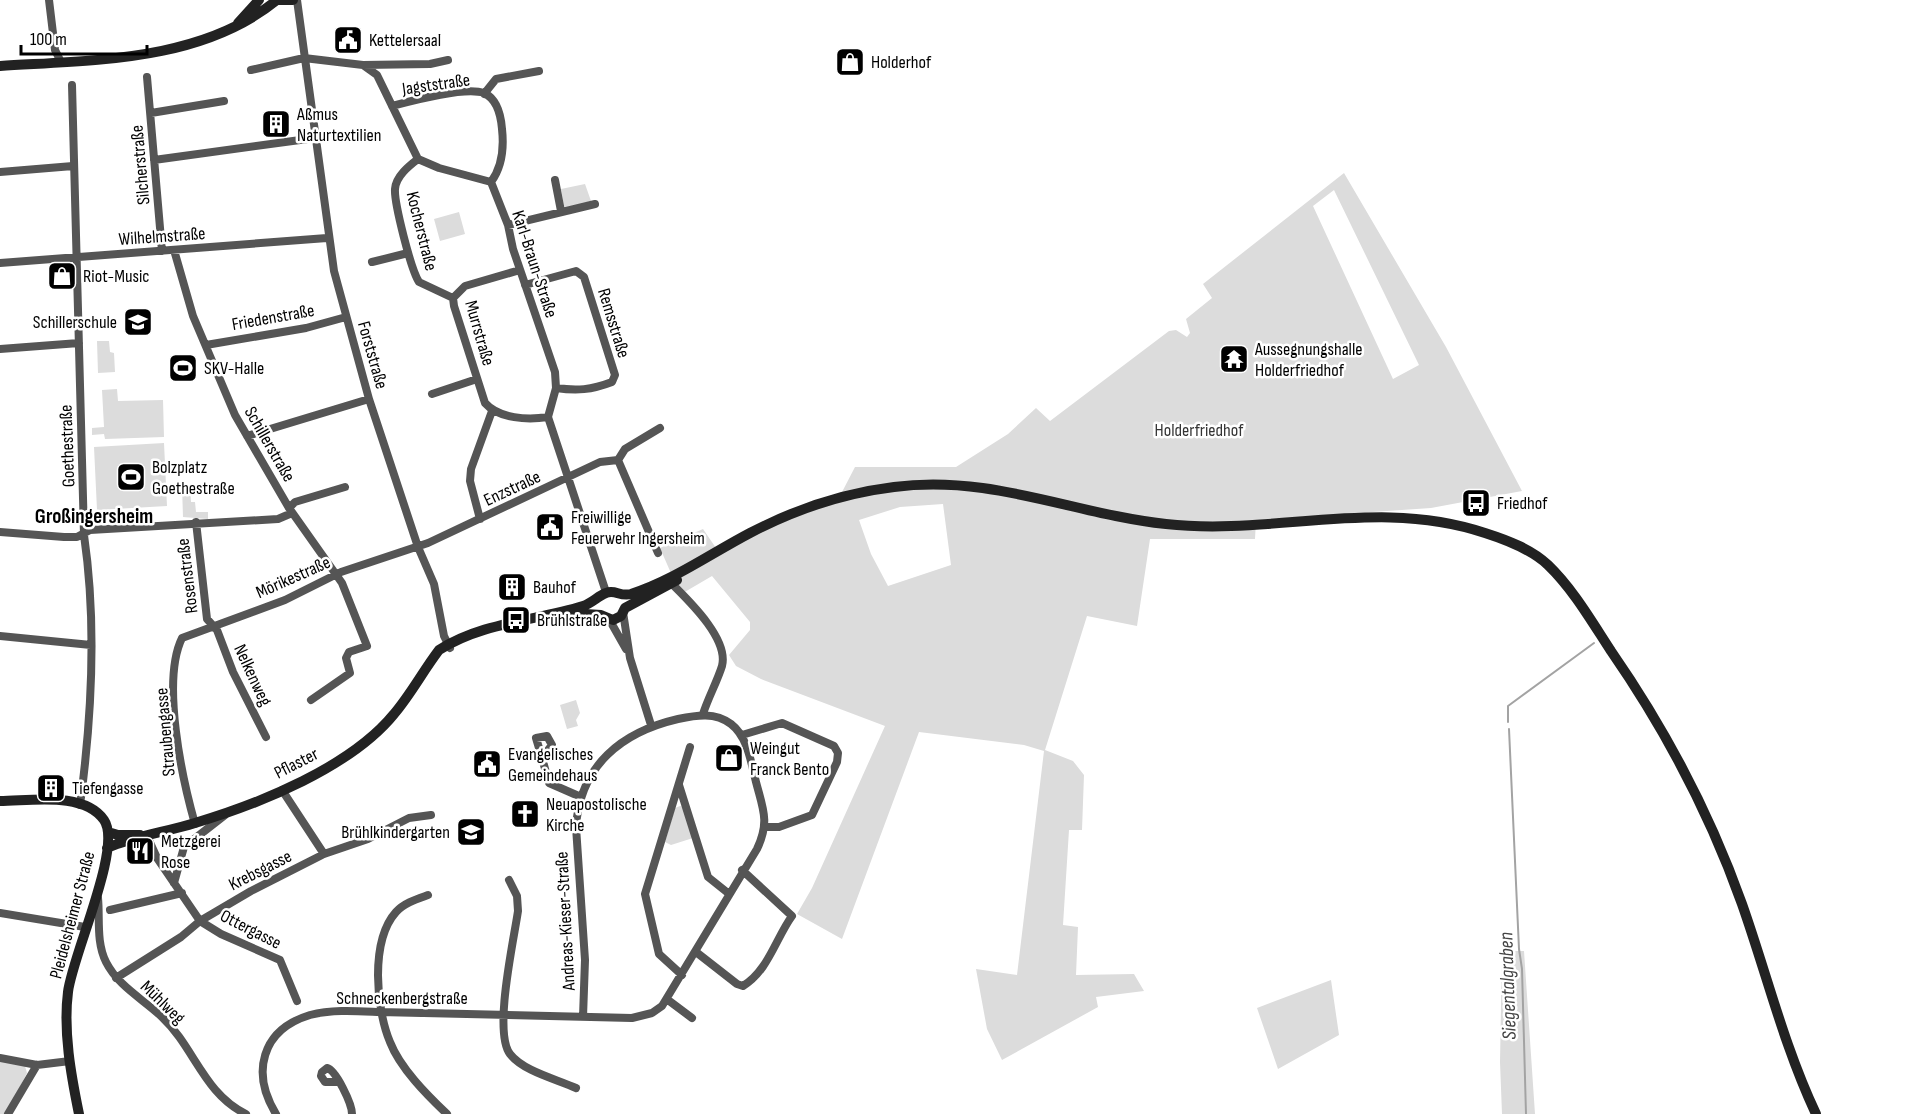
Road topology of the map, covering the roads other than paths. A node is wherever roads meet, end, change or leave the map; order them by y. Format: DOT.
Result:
graph roads {
  1 [pos="49,0"];
  2 [pos="259,0"];
  3 [pos="287,0"];
  4 [pos="238,24"];
  5 [pos="304,58"];
  6 [pos="448,60"];
  7 [pos="62,62"];
  8 [pos="363,65"];
  9 [pos="0,66"];
  10 [pos="251,70"];
  11 [pos="539,71"];
  12 [pos="147,77"];
  13 [pos="72,86"];
  14 [pos="484,93"];
  15 [pos="224,101"];
  16 [pos="392,106"];
  17 [pos="151,113"];
  18 [pos="315,138"];
  19 [pos="418,159"];
  20 [pos="154,160"];
  21 [pos="74,166"];
  22 [pos="0,172"];
  23 [pos="555,180"];
  24 [pos="491,182"];
  25 [pos="595,204"];
  26 [pos="561,211"];
  27 [pos="508,225"];
  28 [pos="327,238"];
  29 [pos="174,250"];
  30 [pos="162,251"];
  31 [pos="408,253"];
  32 [pos="76,257"];
  33 [pos="372,262"];
  34 [pos="0,263"];
  35 [pos="520,270"];
  36 [pos="525,285"];
  37 [pos="453,298"];
  38 [pos="346,317"];
  39 [pos="78,343"];
  40 [pos="206,345"];
  41 [pos="0,349"];
  42 [pos="477,379"];
  43 [pos="556,388"];
  44 [pos="432,394"];
  45 [pos="369,399"];
  46 [pos="492,411"];
  47 [pos="548,417"];
  48 [pos="660,428"];
  49 [pos="247,436"];
  50 [pos="618,460"];
  51 [pos="569,478"];
  52 [pos="345,487"];
  53 [pos="289,508"];
  54 [pos="480,519"];
  55 [pos="196,522"];
  56 [pos="0,532"];
  57 [pos="84,535"];
  58 [pos="418,547"];
  59 [pos="658,553"];
  60 [pos="692,568"];
  61 [pos="337,574"];
  62 [pos="672,584"];
  63 [pos="602,596"];
  64 [pos="621,596"];
  65 [pos="624,610"];
  66 [pos="551,614"];
  67 [pos="605,617"];
  68 [pos="212,626"];
  69 [pos="0,636"];
  70 [pos="182,638"];
  71 [pos="91,645"];
  72 [pos="450,647"];
  73 [pos="630,658"];
  74 [pos="311,700"];
  75 [pos="703,714"];
  76 [pos="651,725"];
  77 [pos="742,735"];
  78 [pos="266,737"];
  79 [pos="690,747"];
  80 [pos="542,758"];
  81 [pos="679,783"];
  82 [pos="282,790"];
  83 [pos="581,797"];
  84 [pos="0,801"];
  85 [pos="80,805"];
  86 [pos="228,812"];
  87 [pos="431,815"];
  88 [pos="195,824"];
  89 [pos="765,827"];
  90 [pos="108,832"];
  91 [pos="147,836"];
  92 [pos="107,848"];
  93 [pos="324,854"];
  94 [pos="742,870"];
  95 [pos="509,880"];
  96 [pos="174,883"];
  97 [pos="98,893"];
  98 [pos="182,893"];
  99 [pos="728,893"];
  100 [pos="428,895"];
  101 [pos="110,910"];
  102 [pos="0,913"];
  103 [pos="200,921"];
  104 [pos="86,927"];
  105 [pos="696,952"];
  106 [pos="682,975"];
  107 [pos="116,978"];
  108 [pos="668,1000"];
  109 [pos="297,1001"];
  110 [pos="380,1012"];
  111 [pos="503,1014"];
  112 [pos="583,1017"];
  113 [pos="692,1018"];
  114 [pos="0,1058"];
  115 [pos="70,1061"];
  116 [pos="37,1065"];
  117 [pos="338,1082"];
  118 [pos="576,1088"];
  119 [pos="8,1114"];
  120 [pos="79,1114"];
  121 [pos="246,1114"];
  122 [pos="276,1114"];
  123 [pos="352,1114"];
  124 [pos="447,1114"];
  125 [pos="1816,1114"];
  1 -- 7 [label="street"];
  2 -- 4 [label="street"];
  3 -- 4 [label="street"];
  3 -- 5 [label="street, Forststraße"];
  4 -- 7 [label="street"];
  5 -- 8 [label="street"];
  5 -- 10 [label="street"];
  5 -- 18 [label="street, Forststraße"];
  6 -- 8 [label="street"];
  7 -- 9 [label="street"];
  8 -- 16 [label="street"];
  11 -- 14 [label="street, Jagststraße"];
  12 -- 17 [label="street, Silcherstraße"];
  13 -- 21 [label="street, Goethestraße"];
  14 -- 16 [label="street, Jagststraße"];
  14 -- 24 [label="street, Jagststraße"];
  15 -- 17 [label="street"];
  16 -- 19 [label="street"];
  17 -- 20 [label="street, Silcherstraße"];
  18 -- 20 [label="street"];
  18 -- 28 [label="street, Forststraße"];
  19 -- 24 [label="street"];
  19 -- 31 [label="street, Kocherstraße"];
  20 -- 30 [label="street, Silcherstraße"];
  21 -- 22 [label="street"];
  21 -- 32 [label="street, Goethestraße"];
  23 -- 26 [label="street"];
  24 -- 27 [label="street, Karl-Braun-Straße"];
  25 -- 26 [label="street"];
  26 -- 27 [label="street"];
  27 -- 35 [label="street, Karl-Braun-Straße"];
  28 -- 29 [label="street, Wilhelmstraße"];
  28 -- 38 [label="street, Forststraße"];
  29 -- 30 [label="street, Wilhelmstraße"];
  29 -- 40 [label="street, Schillerstraße"];
  30 -- 32 [label="street, Wilhelmstraße"];
  31 -- 33 [label="street"];
  31 -- 37 [label="street, Kocherstraße"];
  32 -- 34 [label="street, Wilhelmstraße"];
  32 -- 39 [label="street, Goethestraße"];
  35 -- 36 [label="street, Karl-Braun-Straße"];
  35 -- 37 [label="street, Murrstraße"];
  36 -- 43 [label="street, Karl-Braun-Straße"];
  36 -- 43 [label="street, Remsstraße"];
  37 -- 42 [label="street, Murrstraße"];
  38 -- 40 [label="street, Friedenstraße"];
  38 -- 45 [label="street, Forststraße"];
  39 -- 41 [label="street"];
  39 -- 57 [label="street, Goethestraße"];
  40 -- 49 [label="street, Schillerstraße"];
  42 -- 44 [label="street, Murrstraße"];
  42 -- 46 [label="street, Murrstraße"];
  43 -- 47 [label="street, Karl-Braun-Straße"];
  45 -- 49 [label="street"];
  45 -- 58 [label="street, Forststraße"];
  46 -- 47 [label="street"];
  46 -- 54 [label="street"];
  47 -- 51 [label="street"];
  48 -- 50 [label="street, Enzstraße"];
  49 -- 53 [label="street, Schillerstraße"];
  50 -- 51 [label="street, Enzstraße"];
  50 -- 59 [label="street"];
  51 -- 54 [label="street, Enzstraße"];
  51 -- 63 [label="street"];
  52 -- 53 [label="street"];
  53 -- 55 [label="street"];
  53 -- 61 [label="street, Schillerstraße"];
  54 -- 58 [label="street, Enzstraße"];
  55 -- 57 [label="street"];
  55 -- 68 [label="street, Rosenstraße"];
  56 -- 57 [label="street"];
  57 -- 71 [label="street, Goethestraße"];
  58 -- 61 [label="street, Mörikestraße"];
  58 -- 72 [label="street, Forststraße"];
  60 -- 62 [label="street"];
  60 -- 64 [label="street"];
  60 -- 125 [label="street"];
  61 -- 68 [label="street, Mörikestraße"];
  61 -- 74 [label="street, Schillerstraße"];
  62 -- 65 [label="street"];
  62 -- 75 [label="street"];
  63 -- 64 [label="street"];
  63 -- 66 [label="street"];
  63 -- 67 [label="street"];
  64 -- 65 [label="street"];
  65 -- 67 [label="street"];
  65 -- 73 [label="street"];
  66 -- 67 [label="street"];
  66 -- 72 [label="street, Pflaster"];
  67 -- 73 [label="street"];
  68 -- 70 [label="street, Mörikestraße"];
  68 -- 78 [label="street, Nelkenweg"];
  69 -- 71 [label="street"];
  70 -- 88 [label="street, Straubengasse"];
  71 -- 85 [label="street, Goethestraße"];
  72 -- 82 [label="street, Pflaster"];
  73 -- 76 [label="street"];
  75 -- 76 [label="street, Andreas-Kieser-Straße"];
  75 -- 77 [label="street"];
  76 -- 83 [label="street, Andreas-Kieser-Straße"];
  77 -- 89 [label="street"];
  77 -- 89 [label="street"];
  79 -- 81 [label="street"];
  80 -- 83 [label="street"];
  81 -- 99 [label="street"];
  81 -- 106 [label="street"];
  82 -- 86 [label="street, Pflaster"];
  82 -- 93 [label="street"];
  83 -- 112 [label="street, Andreas-Kieser-Straße"];
  84 -- 85 [label="street"];
  85 -- 90 [label="street"];
  86 -- 88 [label="street, Pflaster"];
  86 -- 96 [label="street"];
  87 -- 93 [label="street, Krebsgasse"];
  88 -- 91 [label="street, Pflaster"];
  89 -- 94 [label="street, Andreas-Kieser-Straße"];
  90 -- 91 [label="street, Pflaster"];
  90 -- 92 [label="street, Pleidelsheimer Straße"];
  91 -- 92 [label="street, Pflaster"];
  91 -- 96 [label="street"];
  92 -- 97 [label="street, Pleidelsheimer Straße"];
  93 -- 103 [label="street, Krebsgasse"];
  94 -- 99 [label="street, Andreas-Kieser-Straße"];
  94 -- 105 [label="street"];
  95 -- 111 [label="street"];
  96 -- 98 [label="street"];
  97 -- 104 [label="street, Pleidelsheimer Straße"];
  97 -- 107 [label="street, Mühlweg"];
  98 -- 101 [label="street"];
  98 -- 103 [label="street"];
  99 -- 105 [label="street, Andreas-Kieser-Straße"];
  100 -- 110 [label="street"];
  102 -- 104 [label="street"];
  103 -- 107 [label="street, Krebsgasse"];
  103 -- 109 [label="street, Ottergasse"];
  104 -- 115 [label="street, Pleidelsheimer Straße"];
  105 -- 106 [label="street, Andreas-Kieser-Straße"];
  106 -- 108 [label="street, Andreas-Kieser-Straße"];
  107 -- 121 [label="street, Mühlweg"];
  108 -- 112 [label="street, Andreas-Kieser-Straße"];
  108 -- 113 [label="street"];
  110 -- 111 [label="street, Schneckenbergstraße"];
  110 -- 122 [label="street, Schneckenbergstraße"];
  110 -- 124 [label="street"];
  111 -- 112 [label="street, Schneckenbergstraße"];
  111 -- 118 [label="street"];
  114 -- 116 [label="street"];
  115 -- 116 [label="street"];
  115 -- 120 [label="street, Pleidelsheimer Straße"];
  116 -- 119 [label="street"];
  117 -- 123 [label="street"];
}
